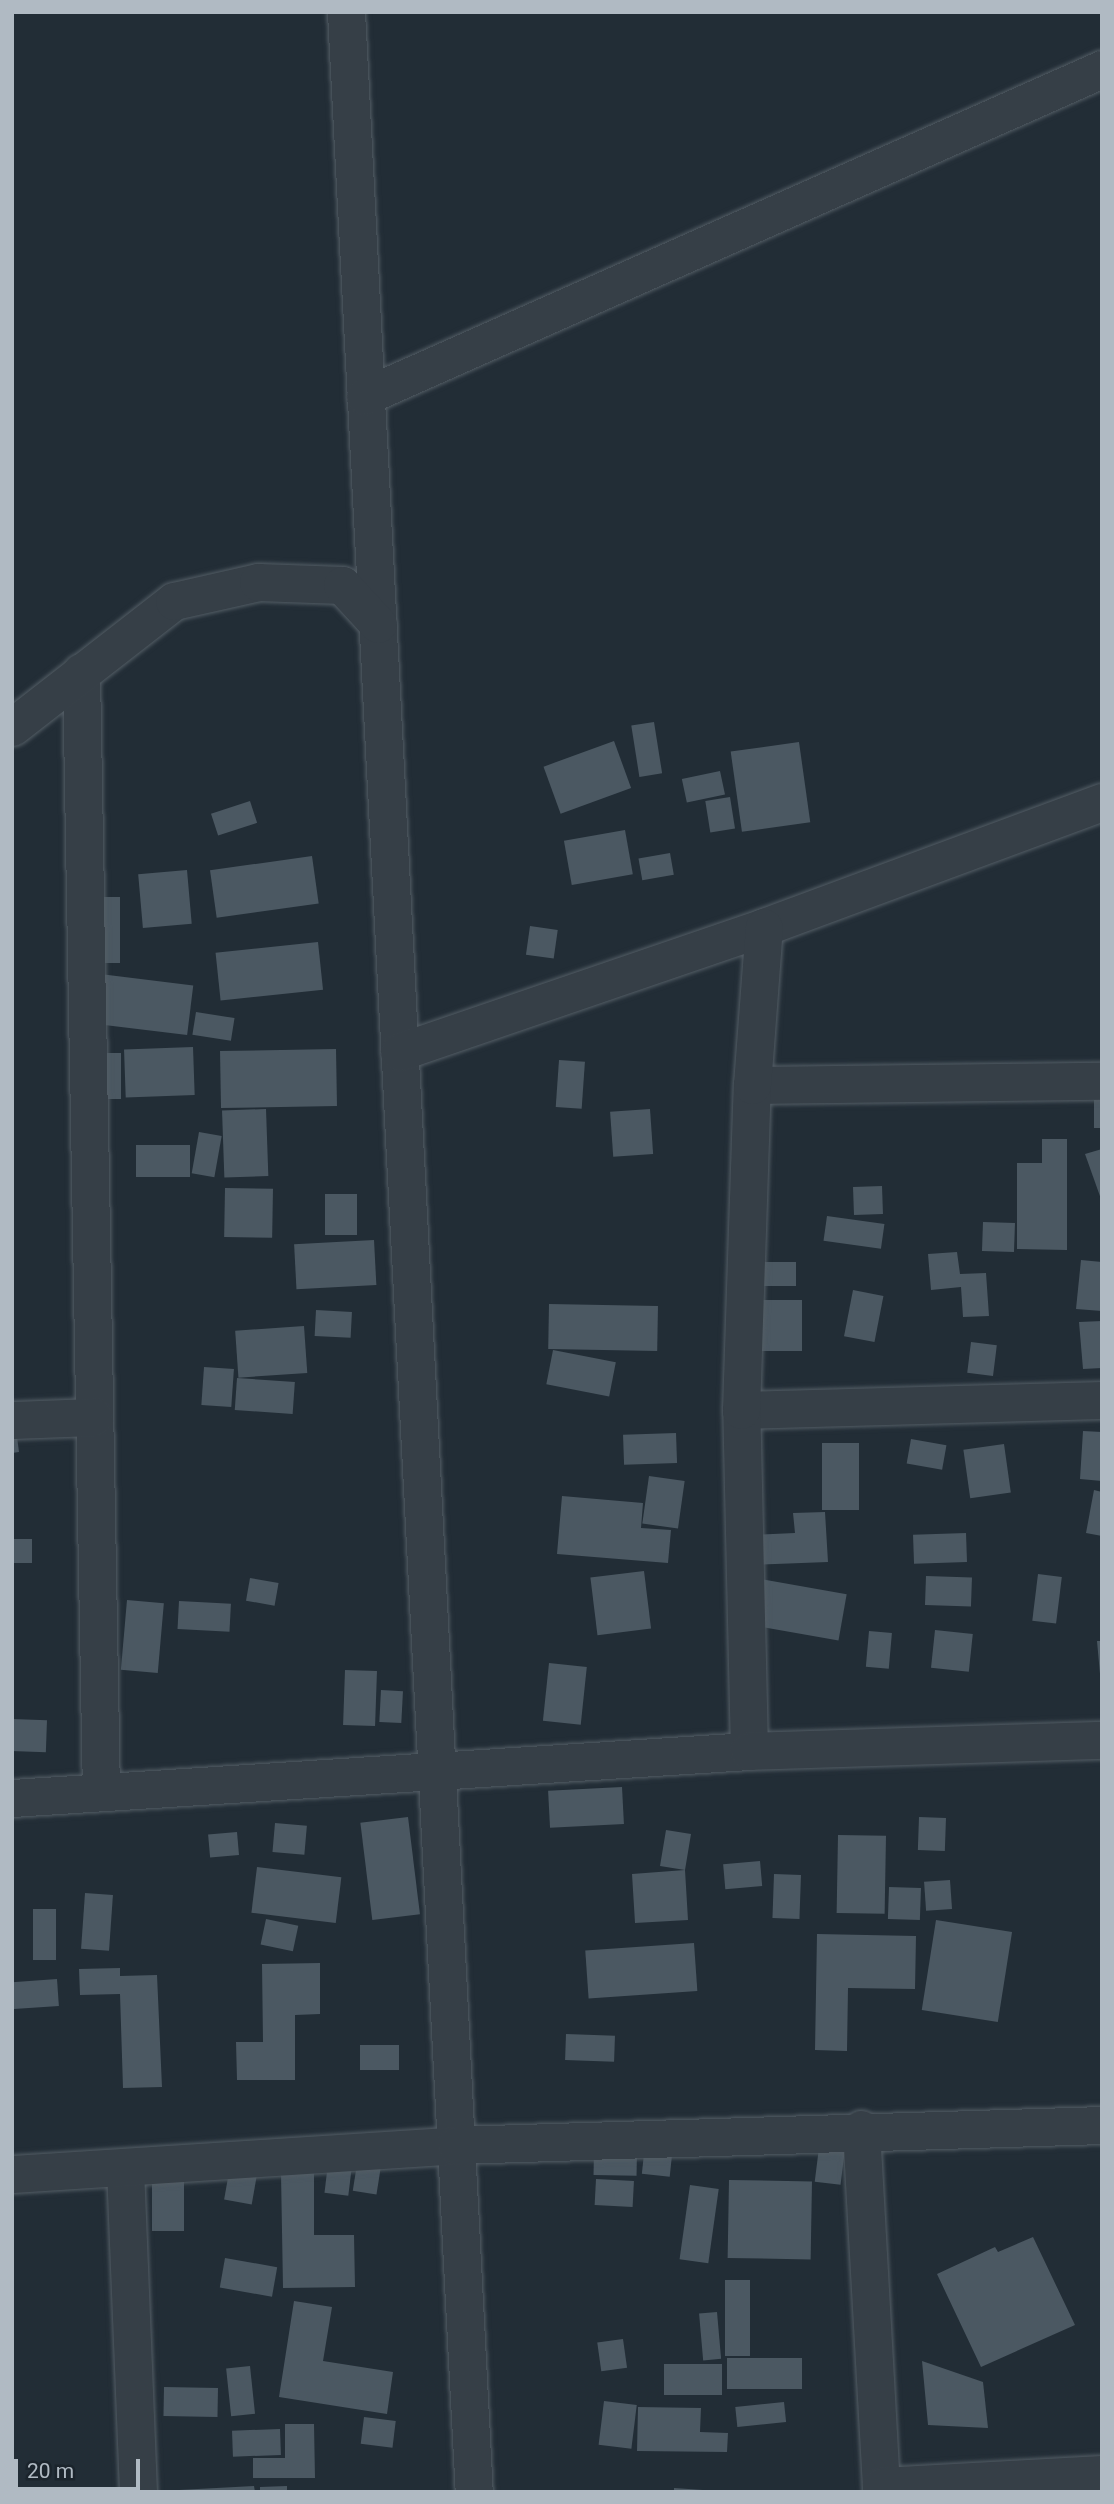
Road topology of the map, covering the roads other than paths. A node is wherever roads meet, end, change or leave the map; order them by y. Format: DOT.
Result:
graph roads {
  1 [pos="346,12"];
  2 [pos="1102,69"];
  3 [pos="365,396"];
  4 [pos="377,624"];
  5 [pos="80,672"];
  6 [pos="12,727"];
  7 [pos="1102,802"];
  8 [pos="764,927"];
  9 [pos="399,1052"];
  10 [pos="1102,1081"];
  11 [pos="752,1085"];
  12 [pos="1102,1400"];
  13 [pos="741,1410"];
  14 [pos="94,1416"];
  15 [pos="12,1420"];
  16 [pos="1102,1740"];
  17 [pos="749,1751"];
  18 [pos="437,1772"];
  19 [pos="101,1790"];
  20 [pos="12,1798"];
  21 [pos="1102,2125"];
  22 [pos="861,2129"];
  23 [pos="456,2145"];
  24 [pos="125,2168"];
  25 [pos="12,2174"];
  26 [pos="1102,2474"];
  27 [pos="881,2489"];
  28 [pos="138,2492"];
  29 [pos="474,2492"];
  1 -- 3 [label="street"];
  2 -- 3 [label="street"];
  3 -- 4 [label="street"];
  4 -- 5 [label="street"];
  4 -- 9 [label="street"];
  5 -- 6 [label="street"];
  5 -- 14 [label="street"];
  7 -- 8 [label="street"];
  8 -- 9 [label="street"];
  8 -- 11 [label="street"];
  9 -- 18 [label="street"];
  10 -- 11 [label="street"];
  11 -- 13 [label="street"];
  12 -- 13 [label="street"];
  13 -- 17 [label="street"];
  14 -- 15 [label="street"];
  14 -- 19 [label="street"];
  16 -- 17 [label="street"];
  17 -- 18 [label="street"];
  18 -- 19 [label="street"];
  18 -- 23 [label="street"];
  19 -- 20 [label="street"];
  21 -- 22 [label="street"];
  22 -- 23 [label="street"];
  22 -- 27 [label="street"];
  23 -- 24 [label="street"];
  23 -- 29 [label="street"];
  24 -- 25 [label="street"];
  24 -- 28 [label="street"];
  26 -- 27 [label="street"];
}
